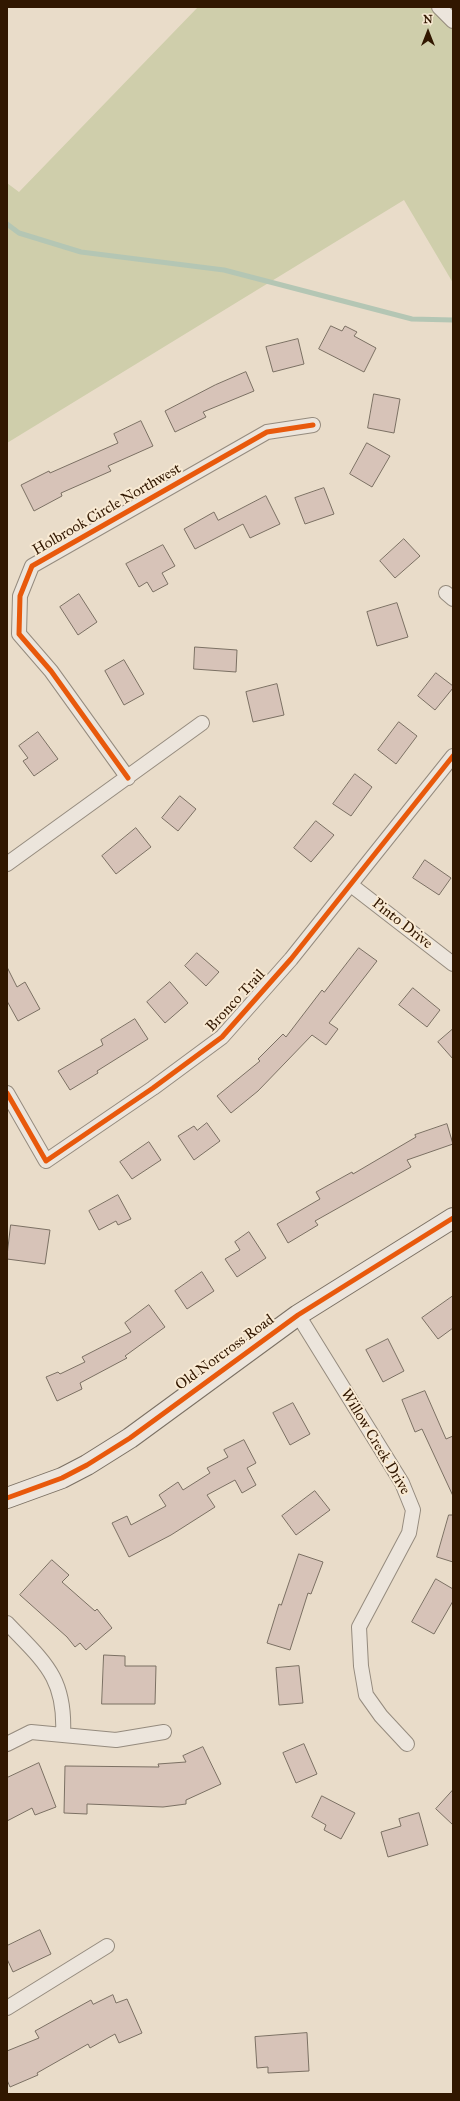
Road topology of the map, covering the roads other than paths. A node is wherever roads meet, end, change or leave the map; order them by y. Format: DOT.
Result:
graph roads {
  1 [pos="439,7"];
  2 [pos="453,21"];
  3 [pos="313,425"];
  4 [pos="202,723"];
  5 [pos="453,756"];
  6 [pos="128,778"];
  7 [pos="7,864"];
  8 [pos="351,884"];
  9 [pos="453,964"];
  10 [pos="7,1093"];
  11 [pos="453,1218"];
  12 [pos="298,1315"];
  13 [pos="7,1498"];
  14 [pos="7,1623"];
  15 [pos="164,1732"];
  16 [pos="63,1735"];
  17 [pos="7,1744"];
  18 [pos="407,1744"];
  19 [pos="107,1946"];
  20 [pos="7,2008"];
  1 -- 2 [label="street"];
  3 -- 6 [label="street, Holbrook Circle Northwest"];
  4 -- 6 [label="street"];
  5 -- 8 [label="street, Bronco Trail"];
  6 -- 7 [label="street"];
  8 -- 9 [label="street, Pinto Drive"];
  8 -- 10 [label="street, Bronco Trail"];
  11 -- 12 [label="street, Old Norcross Road"];
  12 -- 13 [label="street, Old Norcross Road"];
  12 -- 18 [label="street, Willow Creek Drive"];
  14 -- 16 [label="street"];
  15 -- 16 [label="street"];
  16 -- 17 [label="street"];
  19 -- 20 [label="street"];
}
